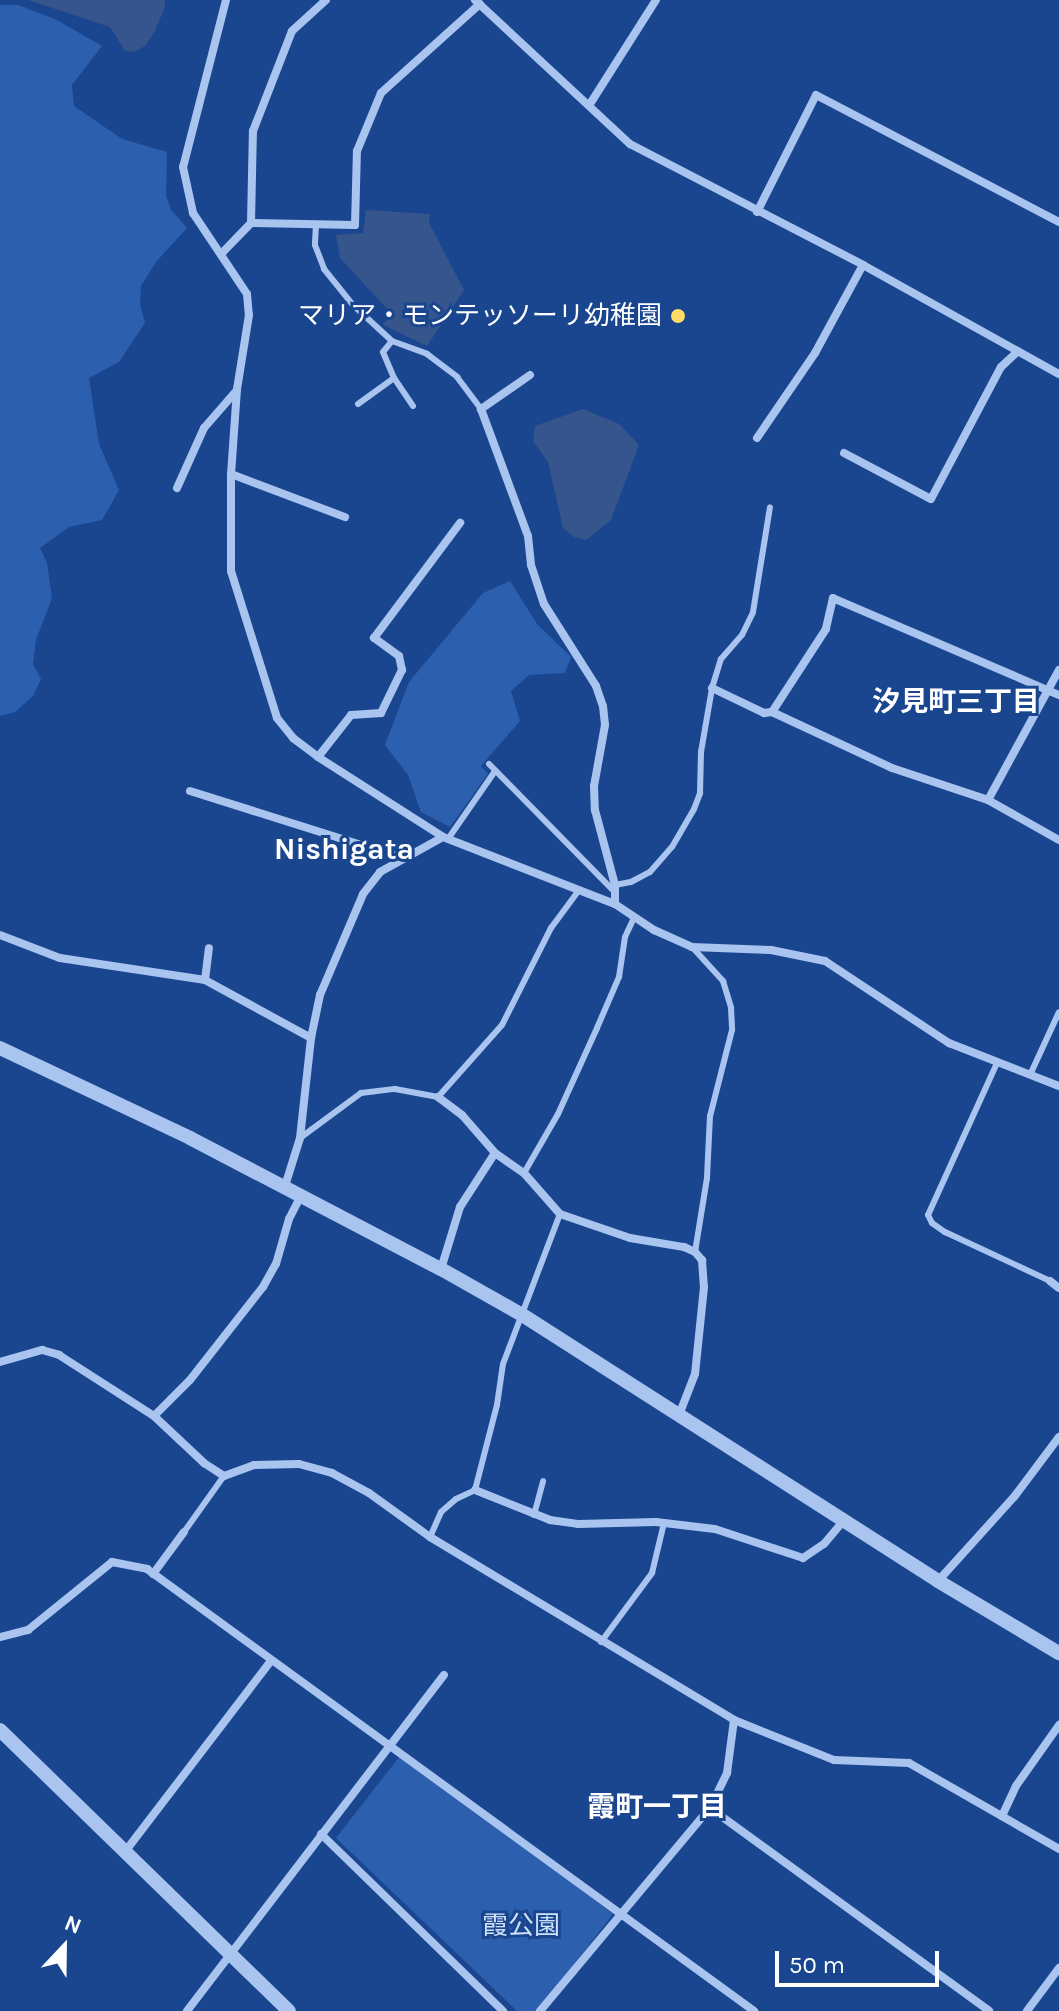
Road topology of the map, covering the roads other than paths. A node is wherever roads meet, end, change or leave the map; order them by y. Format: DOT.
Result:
graph roads {
  1 [pos="226,0"];
  2 [pos="326,0"];
  3 [pos="655,0"];
  4 [pos="478,2"];
  5 [pos="590,104"];
  6 [pos="757,212"];
  7 [pos="1059,222"];
  8 [pos="251,223"];
  9 [pos="316,224"];
  10 [pos="221,254"];
  11 [pos="863,265"];
  12 [pos="392,341"];
  13 [pos="1018,351"];
  14 [pos="1059,374"];
  15 [pos="530,375"];
  16 [pos="394,378"];
  17 [pos="237,389"];
  18 [pos="358,404"];
  19 [pos="413,406"];
  20 [pos="481,409"];
  21 [pos="757,438"];
  22 [pos="844,453"];
  23 [pos="231,474"];
  24 [pos="177,488"];
  25 [pos="770,507"];
  26 [pos="345,517"];
  27 [pos="460,523"];
  28 [pos="1059,670"];
  29 [pos="712,688"];
  30 [pos="1048,689"];
  31 [pos="1059,695"];
  32 [pos="772,712"];
  33 [pos="318,757"];
  34 [pos="489,764"];
  35 [pos="495,771"];
  36 [pos="190,791"];
  37 [pos="988,800"];
  38 [pos="446,838"];
  39 [pos="1059,840"];
  40 [pos="403,858"];
  41 [pos="615,888"];
  42 [pos="579,890"];
  43 [pos="615,904"];
  44 [pos="634,918"];
  45 [pos="0,935"];
  46 [pos="692,947"];
  47 [pos="209,948"];
  48 [pos="205,980"];
  49 [pos="1059,1012"];
  50 [pos="311,1038"];
  51 [pos="0,1048"];
  52 [pos="997,1063"];
  53 [pos="1030,1075"];
  54 [pos="1059,1086"];
  55 [pos="438,1097"];
  56 [pos="300,1138"];
  57 [pos="495,1153"];
  58 [pos="524,1173"];
  59 [pos="285,1186"];
  60 [pos="301,1195"];
  61 [pos="560,1214"];
  62 [pos="695,1252"];
  63 [pos="441,1269"];
  64 [pos="1050,1281"];
  65 [pos="1059,1288"];
  66 [pos="524,1316"];
  67 [pos="0,1362"];
  68 [pos="679,1415"];
  69 [pos="154,1416"];
  70 [pos="1059,1437"];
  71 [pos="224,1476"];
  72 [pos="543,1481"];
  73 [pos="475,1490"];
  74 [pos="534,1515"];
  75 [pos="843,1521"];
  76 [pos="664,1523"];
  77 [pos="184,1532"];
  78 [pos="430,1537"];
  79 [pos="153,1574"];
  80 [pos="938,1581"];
  81 [pos="0,1637"];
  82 [pos="601,1642"];
  83 [pos="1059,1653"];
  84 [pos="271,1661"];
  85 [pos="444,1675"];
  86 [pos="734,1720"];
  87 [pos="1059,1725"];
  88 [pos="0,1730"];
  89 [pos="388,1746"];
  90 [pos="710,1808"];
  91 [pos="1002,1816"];
  92 [pos="321,1834"];
  93 [pos="1059,1849"];
  94 [pos="124,1853"];
  95 [pos="621,1912"];
  96 [pos="231,1954"];
  97 [pos="1059,1968"];
  98 [pos="187,2011"];
  99 [pos="289,2011"];
  100 [pos="503,2011"];
  101 [pos="540,2011"];
  102 [pos="754,2011"];
  103 [pos="989,2011"];
  104 [pos="1027,2011"];
  1 -- 10 [label="street"];
  2 -- 8 [label="street"];
  3 -- 5 [label="street"];
  4 -- 5 [label="street"];
  4 -- 9 [label="street"];
  5 -- 6 [label="street"];
  6 -- 7 [label="street"];
  6 -- 11 [label="street"];
  8 -- 9 [label="street"];
  8 -- 10 [label="street"];
  9 -- 12 [label="lane"];
  10 -- 17 [label="street"];
  11 -- 13 [label="street"];
  11 -- 21 [label="street"];
  12 -- 16 [label="lane"];
  12 -- 20 [label="lane"];
  13 -- 14 [label="street"];
  13 -- 22 [label="street"];
  15 -- 20 [label="street"];
  16 -- 18 [label="lane"];
  16 -- 19 [label="lane"];
  17 -- 23 [label="street"];
  17 -- 24 [label="street"];
  20 -- 41 [label="street"];
  23 -- 26 [label="street"];
  23 -- 33 [label="street"];
  25 -- 29 [label="lane"];
  27 -- 33 [label="street"];
  28 -- 30 [label="street"];
  29 -- 32 [label="street"];
  29 -- 41 [label="lane"];
  30 -- 31 [label="street"];
  30 -- 32 [label="street"];
  30 -- 37 [label="street"];
  32 -- 37 [label="street"];
  33 -- 38 [label="street"];
  34 -- 35 [label="lane"];
  35 -- 38 [label="lane"];
  35 -- 41 [label="lane"];
  36 -- 40 [label="street"];
  37 -- 39 [label="street"];
  38 -- 40 [label="street"];
  38 -- 42 [label="street"];
  40 -- 50 [label="street"];
  41 -- 43 [label="street"];
  42 -- 43 [label="street"];
  42 -- 55 [label="lane"];
  43 -- 44 [label="street"];
  44 -- 46 [label="street"];
  44 -- 58 [label="lane"];
  45 -- 48 [label="street"];
  46 -- 52 [label="street"];
  46 -- 62 [label="lane"];
  47 -- 48 [label="street"];
  48 -- 50 [label="street"];
  49 -- 53 [label="lane"];
  50 -- 56 [label="street"];
  51 -- 59 [label="street"];
  52 -- 53 [label="street"];
  52 -- 64 [label="lane"];
  53 -- 54 [label="street"];
  55 -- 56 [label="lane"];
  55 -- 57 [label="street"];
  56 -- 59 [label="street"];
  57 -- 58 [label="street"];
  57 -- 63 [label="street"];
  58 -- 61 [label="street"];
  59 -- 60 [label="street"];
  60 -- 63 [label="street"];
  60 -- 69 [label="street"];
  61 -- 62 [label="street"];
  61 -- 66 [label="lane"];
  62 -- 68 [label="street"];
  63 -- 66 [label="street"];
  64 -- 65 [label="street"];
  66 -- 68 [label="street"];
  66 -- 73 [label="lane"];
  67 -- 69 [label="street"];
  68 -- 75 [label="street"];
  69 -- 71 [label="street"];
  70 -- 80 [label="street"];
  71 -- 77 [label="lane"];
  71 -- 78 [label="street"];
  72 -- 74 [label="lane"];
  73 -- 74 [label="street"];
  73 -- 78 [label="lane"];
  74 -- 76 [label="street"];
  75 -- 76 [label="street"];
  75 -- 80 [label="street"];
  76 -- 82 [label="lane"];
  77 -- 79 [label="street"];
  78 -- 82 [label="street"];
  79 -- 81 [label="street"];
  79 -- 84 [label="street"];
  80 -- 83 [label="street"];
  82 -- 86 [label="street"];
  84 -- 89 [label="street"];
  84 -- 94 [label="street"];
  85 -- 89 [label="street"];
  86 -- 90 [label="street"];
  86 -- 91 [label="street"];
  87 -- 91 [label="street"];
  88 -- 94 [label="street"];
  89 -- 92 [label="street"];
  89 -- 95 [label="street"];
  90 -- 95 [label="street"];
  90 -- 103 [label="street"];
  91 -- 93 [label="street"];
  92 -- 96 [label="street"];
  92 -- 100 [label="street"];
  94 -- 96 [label="street"];
  95 -- 101 [label="street"];
  95 -- 102 [label="street"];
  96 -- 98 [label="street"];
  96 -- 99 [label="street"];
  97 -- 104 [label="street"];
}
